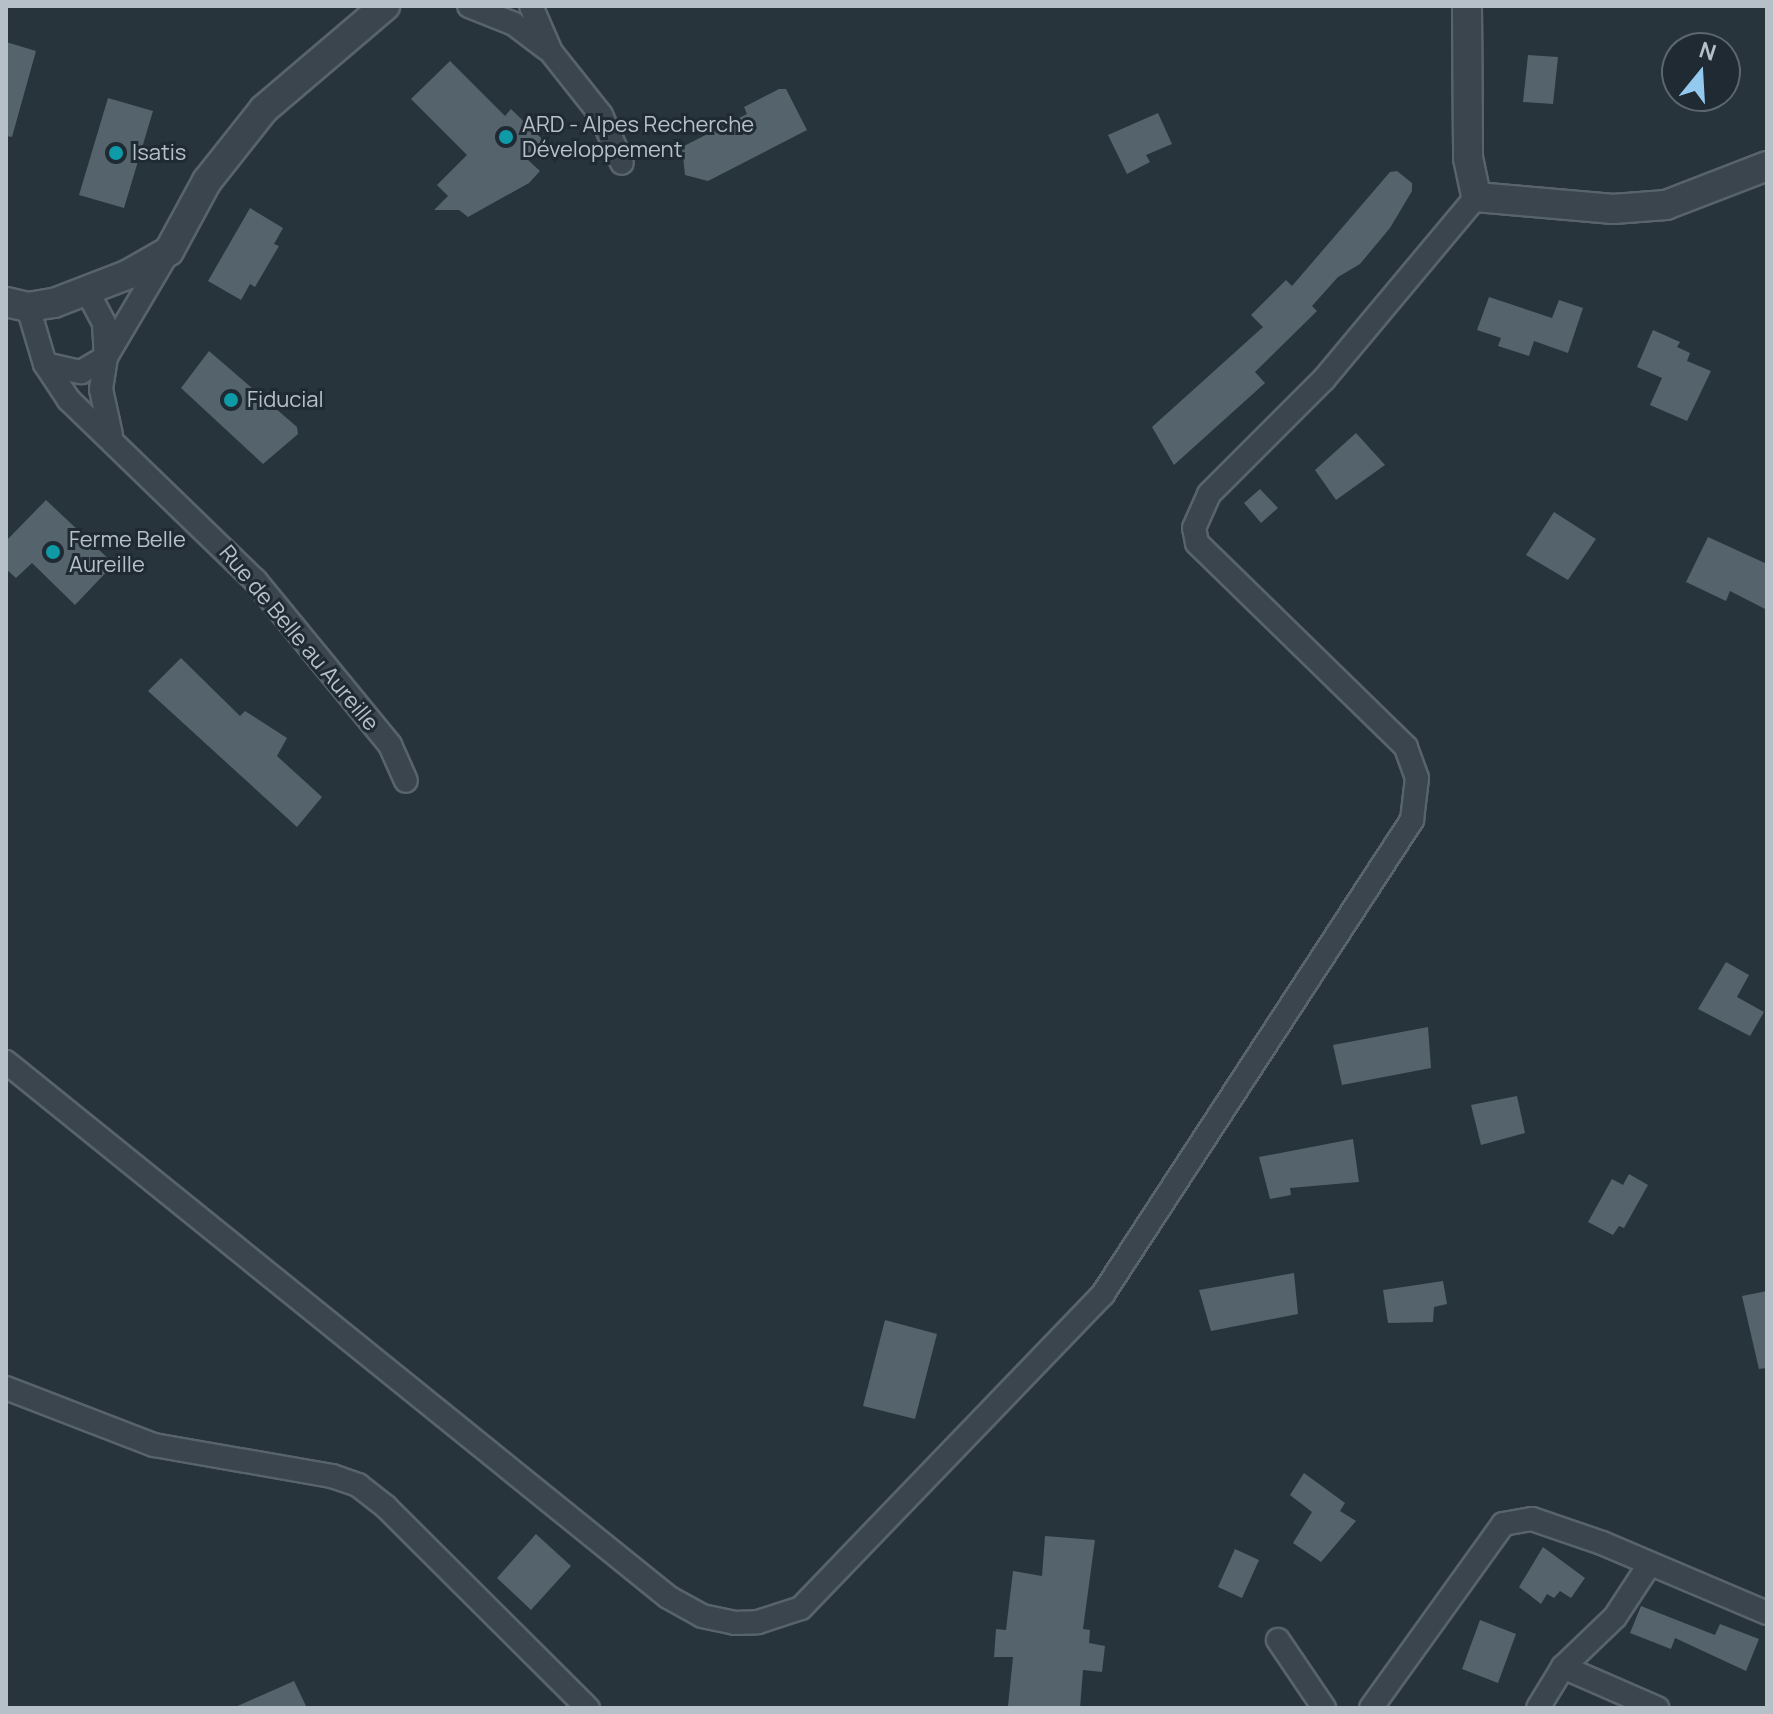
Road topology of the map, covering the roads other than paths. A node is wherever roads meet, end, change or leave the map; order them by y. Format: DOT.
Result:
graph roads {
  1 [pos="385,6"];
  2 [pos="531,6"];
  3 [pos="1467,6"];
  4 [pos="485,8"];
  5 [pos="551,52"];
  6 [pos="622,163"];
  7 [pos="1767,166"];
  8 [pos="1476,197"];
  9 [pos="169,251"];
  10 [pos="87,291"];
  11 [pos="17,305"];
  12 [pos="106,357"];
  13 [pos="45,364"];
  14 [pos="111,436"];
  15 [pos="406,781"];
  16 [pos="6,1062"];
  17 [pos="6,1388"];
  18 [pos="1649,1565"];
  19 [pos="1767,1613"];
  20 [pos="1278,1640"];
  21 [pos="1563,1667"];
  22 [pos="588,1708"];
  23 [pos="1324,1708"];
  24 [pos="1371,1708"];
  25 [pos="1538,1708"];
  26 [pos="1657,1708"];
  1 -- 9 [label="street"];
  2 -- 5 [label="street"];
  3 -- 8 [label="street"];
  4 -- 5 [label="street"];
  5 -- 6 [label="street"];
  7 -- 8 [label="street"];
  8 -- 16 [label="street"];
  9 -- 10 [label="street"];
  9 -- 12 [label="street"];
  10 -- 11 [label="street"];
  10 -- 12 [label="street"];
  11 -- 13 [label="street, Rue de Belle au Aureille"];
  12 -- 13 [label="street"];
  12 -- 14 [label="street"];
  13 -- 14 [label="street, Rue de Belle au Aureille"];
  14 -- 15 [label="street, Rue de Belle au Aureille"];
  17 -- 22 [label="street"];
  18 -- 19 [label="street"];
  18 -- 21 [label="street"];
  18 -- 24 [label="street"];
  20 -- 23 [label="street"];
  21 -- 25 [label="street"];
  21 -- 26 [label="street"];
}
